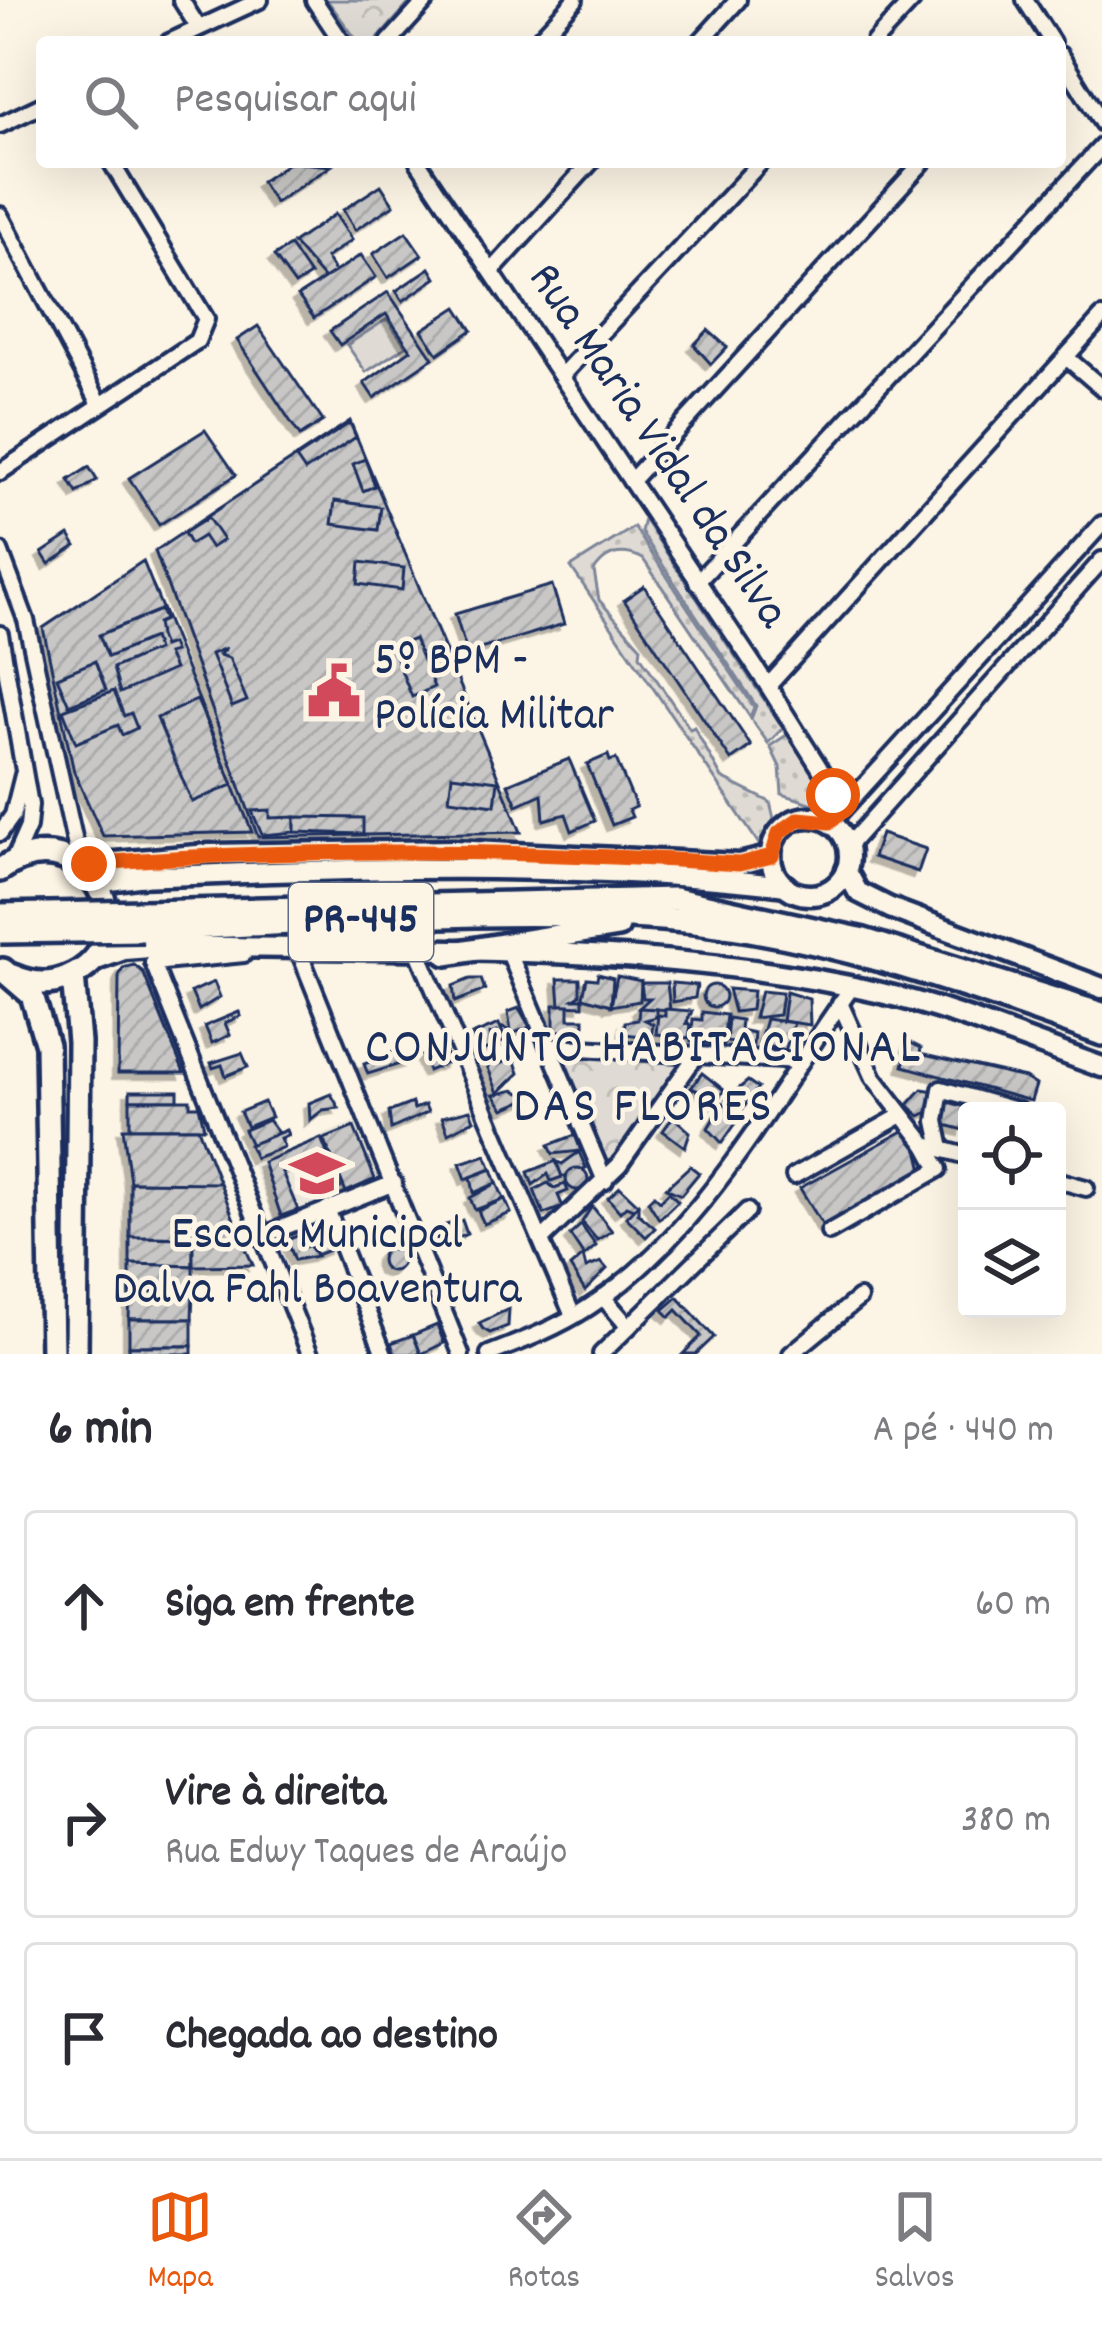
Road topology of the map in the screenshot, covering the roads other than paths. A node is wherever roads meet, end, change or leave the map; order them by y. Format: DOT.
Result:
graph roads {
  1 [pos="181,0"];
  2 [pos="260,0"];
  3 [pos="314,0"];
  4 [pos="427,0"];
  5 [pos="575,0"];
  6 [pos="738,0"];
  7 [pos="913,0"];
  8 [pos="1025,0"];
  9 [pos="199,27"];
  10 [pos="181,36"];
  11 [pos="339,36"];
  12 [pos="394,36"];
  13 [pos="542,36"];
  14 [pos="705,36"];
  15 [pos="880,36"];
  16 [pos="1048,36"];
  17 [pos="1066,65"];
  18 [pos="36,108"];
  19 [pos="1102,123"];
  20 [pos="0,125"];
  21 [pos="1102,146"];
  22 [pos="114,168"];
  23 [pos="425,168"];
  24 [pos="586,168"];
  25 [pos="755,168"];
  26 [pos="918,168"];
  27 [pos="0,215"];
  28 [pos="492,271"];
  29 [pos="1102,317"];
  30 [pos="1066,357"];
  31 [pos="562,375"];
  32 [pos="1102,388"];
  33 [pos="100,404"];
  34 [pos="0,472"];
  35 [pos="631,481"];
  36 [pos="1102,524"];
  37 [pos="0,551"];
  38 [pos="1102,560"];
  39 [pos="698,582"];
  40 [pos="26,620"];
  41 [pos="0,633"];
  42 [pos="768,686"];
  43 [pos="25,764"];
  44 [pos="826,778"];
  45 [pos="860,791"];
  46 [pos="833,819"];
  47 [pos="0,833"];
  48 [pos="848,846"];
  49 [pos="772,856"];
  50 [pos="7,865"];
  51 [pos="80,866"];
  52 [pos="847,870"];
  53 [pos="97,883"];
  54 [pos="786,886"];
  55 [pos="0,915"];
  56 [pos="667,919"];
  57 [pos="144,921"];
  58 [pos="0,932"];
  59 [pos="298,949"];
  60 [pos="418,952"];
  61 [pos="447,954"];
  62 [pos="510,955"];
  63 [pos="1,969"];
  64 [pos="82,969"];
  65 [pos="1102,988"];
  66 [pos="846,995"];
  67 [pos="1102,1014"];
  68 [pos="1102,1034"];
  69 [pos="548,1046"];
  70 [pos="698,1053"];
  71 [pos="799,1061"];
  72 [pos="1102,1066"];
  73 [pos="987,1102"];
  74 [pos="902,1115"];
  75 [pos="926,1145"];
  76 [pos="942,1149"];
  77 [pos="958,1153"];
  78 [pos="794,1177"];
  79 [pos="605,1181"];
  80 [pos="1066,1182"];
  81 [pos="394,1183"];
  82 [pos="1086,1188"];
  83 [pos="327,1209"];
  84 [pos="747,1210"];
  85 [pos="829,1232"];
  86 [pos="262,1236"];
  87 [pos="541,1240"];
  88 [pos="603,1297"];
  89 [pos="859,1298"];
  90 [pos="573,1316"];
  91 [pos="628,1326"];
  92 [pos="52,1354"];
  93 [pos="76,1354"];
  94 [pos="310,1354"];
  95 [pos="384,1354"];
  96 [pos="461,1354"];
  97 [pos="489,1354"];
  98 [pos="601,1354"];
  99 [pos="791,1354"];
  1 -- 9 [label="street"];
  2 -- 9 [label="street"];
  3 -- 11 [label="street"];
  4 -- 12 [label="street"];
  5 -- 13 [label="street"];
  6 -- 14 [label="street"];
  7 -- 15 [label="street"];
  8 -- 16 [label="street"];
  9 -- 10 [label="street"];
  17 -- 19 [label="street"];
  18 -- 20 [label="street"];
  21 -- 39 [label="street"];
  22 -- 33 [label="street"];
  23 -- 28 [label="street, Rua Maria Vidal da Silva"];
  24 -- 28 [label="street"];
  25 -- 31 [label="street"];
  26 -- 35 [label="street"];
  27 -- 33 [label="street"];
  28 -- 31 [label="street, Rua Maria Vidal da Silva"];
  29 -- 30 [label="street"];
  30 -- 32 [label="street"];
  30 -- 42 [label="street"];
  31 -- 35 [label="street, Rua Maria Vidal da Silva"];
  33 -- 34 [label="street"];
  35 -- 39 [label="street, Rua Maria Vidal da Silva"];
  36 -- 45 [label="street"];
  37 -- 40 [label="street"];
  38 -- 48 [label="street"];
  39 -- 42 [label="street, Rua Maria Vidal da Silva"];
  40 -- 41 [label="street"];
  40 -- 51 [label="street"];
  41 -- 43 [label="street"];
  42 -- 44 [label="street, Rua Maria Vidal da Silva"];
  43 -- 47 [label="street"];
  43 -- 50 [label="street"];
  44 -- 45 [label="street"];
  44 -- 46 [label="street, Rua Maria Vidal da Silva"];
  45 -- 46 [label="street"];
  46 -- 48 [label="main road"];
  46 -- 49 [label="main road"];
  48 -- 52 [label="main road"];
  49 -- 51 [label="main road"];
  49 -- 54 [label="main road"];
  50 -- 51 [label="highway"];
  51 -- 53 [label="highway"];
  52 -- 54 [label="main road"];
  52 -- 65 [label="main road"];
  53 -- 54 [label="main road"];
  53 -- 64 [label="highway"];
  55 -- 57 [label="highway, PR-445, bridge"];
  56 -- 57 [label="highway, PR-445"];
  56 -- 61 [label="highway"];
  56 -- 68 [label="highway, PR-445"];
  57 -- 58 [label="highway, PR-445, bridge"];
  57 -- 67 [label="highway, PR-445"];
  59 -- 60 [label="main road, PR-445"];
  59 -- 64 [label="main road"];
  59 -- 81 [label="street"];
  59 -- 86 [label="street"];
  60 -- 61 [label="main road, PR-445"];
  60 -- 87 [label="street"];
  61 -- 62 [label="main road"];
  62 -- 66 [label="main road"];
  62 -- 69 [label="street"];
  63 -- 64 [label="highway"];
  63 -- 92 [label="highway"];
  64 -- 93 [label="highway"];
  66 -- 71 [label="street"];
  66 -- 72 [label="main road"];
  66 -- 74 [label="street"];
  69 -- 70 [label="street"];
  69 -- 79 [label="street"];
  70 -- 71 [label="street"];
  70 -- 79 [label="street"];
  71 -- 88 [label="street"];
  73 -- 76 [label="street"];
  74 -- 75 [label="street"];
  74 -- 78 [label="street"];
  75 -- 76 [label="street"];
  75 -- 85 [label="street"];
  76 -- 77 [label="street"];
  79 -- 87 [label="street"];
  80 -- 82 [label="street"];
  81 -- 83 [label="street"];
  81 -- 96 [label="street"];
  83 -- 86 [label="street"];
  83 -- 95 [label="street"];
  84 -- 91 [label="street"];
  86 -- 94 [label="street"];
  87 -- 90 [label="street"];
  88 -- 90 [label="street"];
  88 -- 91 [label="street"];
  89 -- 99 [label="street"];
  90 -- 97 [label="street"];
  91 -- 98 [label="street"];
}
